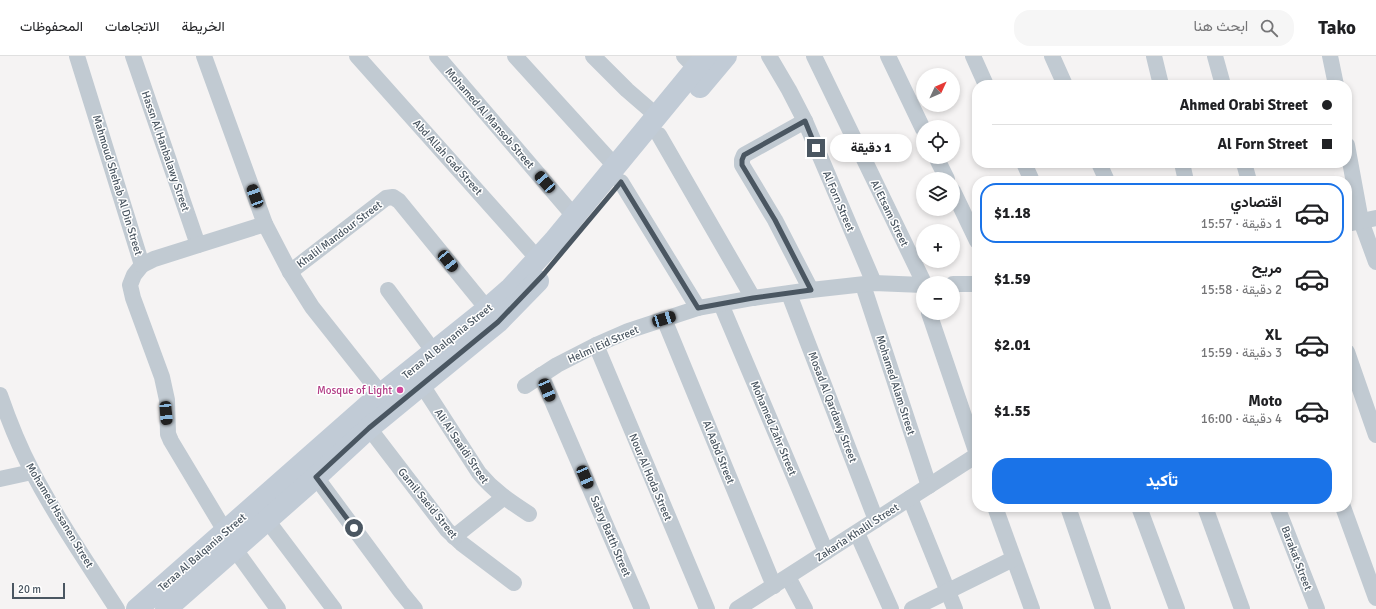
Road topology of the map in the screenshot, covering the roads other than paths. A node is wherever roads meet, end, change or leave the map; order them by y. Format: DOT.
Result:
graph roads {
  1 [pos="77,56"];
  2 [pos="133,56"];
  3 [pos="204,56"];
  4 [pos="357,56"];
  5 [pos="437,56"];
  6 [pos="515,56"];
  7 [pos="594,56"];
  8 [pos="726,56"];
  9 [pos="769,56"];
  10 [pos="814,56"];
  11 [pos="888,56"];
  12 [pos="973,56"];
  13 [pos="1052,56"];
  14 [pos="1154,56"];
  15 [pos="1215,56"];
  16 [pos="1330,56"];
  17 [pos="696,60"];
  18 [pos="984,80"];
  19 [pos="1063,80"];
  20 [pos="1160,80"];
  21 [pos="1222,80"];
  22 [pos="1335,80"];
  23 [pos="919,120"];
  24 [pos="805,121"];
  25 [pos="658,126"];
  26 [pos="1351,168"];
  27 [pos="618,174"];
  28 [pos="960,206"];
  29 [pos="574,216"];
  30 [pos="1361,221"];
  31 [pos="265,224"];
  32 [pos="972,231"];
  33 [pos="198,245"];
  34 [pos="538,259"];
  35 [pos="1376,262"];
  36 [pos="142,265"];
  37 [pos="290,272"];
  38 [pos="917,276"];
  39 [pos="869,284"];
  40 [pos="960,284"];
  41 [pos="972,284"];
  42 [pos="916,287"];
  43 [pos="388,290"];
  44 [pos="811,290"];
  45 [pos="789,294"];
  46 [pos="753,298"];
  47 [pos="721,304"];
  48 [pos="698,308"];
  49 [pos="493,316"];
  50 [pos="664,319"];
  51 [pos="931,320"];
  52 [pos="596,345"];
  53 [pos="434,352"];
  54 [pos="1352,366"];
  55 [pos="541,375"];
  56 [pos="422,385"];
  57 [pos="525,386"];
  58 [pos="381,394"];
  59 [pos="0,395"];
  60 [pos="369,428"];
  61 [pos="1376,435"];
  62 [pos="972,440"];
  63 [pos="972,458"];
  64 [pos="32,472"];
  65 [pos="316,477"];
  66 [pos="0,479"];
  67 [pos="929,486"];
  68 [pos="503,498"];
  69 [pos="910,498"];
  70 [pos="997,512"];
  71 [pos="1070,512"];
  72 [pos="1141,512"];
  73 [pos="1207,512"];
  74 [pos="1279,512"];
  75 [pos="1345,512"];
  76 [pos="529,514"];
  77 [pos="267,520"];
  78 [pos="876,520"];
  79 [pos="857,532"];
  80 [pos="454,537"];
  81 [pos="230,540"];
  82 [pos="826,552"];
  83 [pos="1013,559"];
  84 [pos="788,577"];
  85 [pos="514,583"];
  86 [pos="774,586"];
  87 [pos="948,591"];
  88 [pos="1376,598"];
  89 [pos="173,606"];
  90 [pos="117,609"];
  91 [pos="137,609"];
  92 [pos="278,609"];
  93 [pos="334,609"];
  94 [pos="415,609"];
  95 [pos="642,609"];
  96 [pos="707,609"];
  97 [pos="737,609"];
  98 [pos="805,609"];
  99 [pos="891,609"];
  100 [pos="912,609"];
  101 [pos="955,609"];
  102 [pos="1032,609"];
  103 [pos="1103,609"];
  104 [pos="1177,609"];
  105 [pos="1242,609"];
  106 [pos="1317,609"];
  1 -- 36 [label="street, Mahmoud Shehab Al Din Street"];
  2 -- 33 [label="street, Hassn Al Hanbalawy Street"];
  3 -- 31 [label="street"];
  4 -- 34 [label="street, Abd Allah Gad Street"];
  5 -- 29 [label="street, Mohamed Al Mansob Street"];
  6 -- 27 [label="street"];
  7 -- 25 [label="street"];
  8 -- 25 [label="street, Teraa Al Balqania Street"];
  9 -- 24 [label="street, Al Forn Street"];
  10 -- 38 [label="street, Al Etsam Street"];
  11 -- 23 [label="street"];
  12 -- 18 [label="street"];
  13 -- 19 [label="street"];
  14 -- 20 [label="street"];
  15 -- 21 [label="street"];
  16 -- 22 [label="street"];
  17 -- 25 [label="street, Teraa Al Balqania Street"];
  24 -- 39 [label="street, Al Forn Street"];
  24 -- 44 [label="street"];
  25 -- 27 [label="street, Teraa Al Balqania Street"];
  25 -- 46 [label="street"];
  26 -- 30 [label="street"];
  27 -- 29 [label="street, Teraa Al Balqania Street"];
  27 -- 48 [label="street"];
  27 -- 49 [label="street, Teraa Al Balqania Street"];
  28 -- 32 [label="street"];
  29 -- 34 [label="street, Teraa Al Balqania Street"];
  30 -- 35 [label="street"];
  31 -- 33 [label="street"];
  31 -- 37 [label="street"];
  33 -- 36 [label="street"];
  34 -- 49 [label="street, Teraa Al Balqania Street"];
  36 -- 81 [label="street, Mahmoud Shehab Al Din Street"];
  37 -- 49 [label="street, Khalil Mandour Street"];
  37 -- 58 [label="street"];
  39 -- 42 [label="street, Helmi Eid Street"];
  39 -- 44 [label="street, Helmi Eid Street"];
  39 -- 67 [label="street, Mohamed Alam Street"];
  40 -- 41 [label="street"];
  43 -- 53 [label="street"];
  44 -- 45 [label="street, Helmi Eid Street"];
  45 -- 46 [label="street, Helmi Eid Street"];
  45 -- 78 [label="street, Mosad Al Qardawy Street"];
  46 -- 47 [label="street, Helmi Eid Street"];
  47 -- 48 [label="street, Helmi Eid Street"];
  47 -- 82 [label="street, Mohamed Zahr Street"];
  48 -- 50 [label="street, Helmi Eid Street"];
  49 -- 53 [label="street, Teraa Al Balqania Street"];
  49 -- 56 [label="street, Teraa Al Balqania Street"];
  50 -- 52 [label="street, Helmi Eid Street"];
  50 -- 86 [label="street, Al Aabd Street"];
  51 -- 62 [label="street"];
  52 -- 55 [label="street, Helmi Eid Street"];
  52 -- 96 [label="street, Nour Al Hoda Street"];
  53 -- 58 [label="street, Teraa Al Balqania Street"];
  54 -- 61 [label="street"];
  55 -- 57 [label="street, Helmi Eid Street"];
  55 -- 95 [label="street, Sabry Batth Street"];
  56 -- 60 [label="street, Teraa Al Balqania Street"];
  56 -- 68 [label="street, Ali Al Saaidi Street"];
  58 -- 81 [label="street, Teraa Al Balqania Street"];
  59 -- 64 [label="street, Mohamed Hssanen Street"];
  60 -- 65 [label="street, Teraa Al Balqania Street"];
  60 -- 80 [label="street, Gamil Saeid Street"];
  63 -- 67 [label="street, Zakaria Khalil Street"];
  64 -- 66 [label="street"];
  64 -- 90 [label="street, Mohamed Hssanen Street"];
  65 -- 77 [label="street, Teraa Al Balqania Street"];
  65 -- 94 [label="street"];
  67 -- 69 [label="street, Zakaria Khalil Street"];
  68 -- 76 [label="street, Ali Al Saaidi Street"];
  68 -- 80 [label="street"];
  69 -- 78 [label="street, Zakaria Khalil Street"];
  69 -- 87 [label="street"];
  70 -- 83 [label="street"];
  71 -- 103 [label="street"];
  72 -- 104 [label="street"];
  73 -- 105 [label="street"];
  74 -- 106 [label="street, Barakat Street"];
  75 -- 88 [label="street"];
  77 -- 81 [label="street, Teraa Al Balqania Street"];
  77 -- 93 [label="street"];
  78 -- 79 [label="street, Zakaria Khalil Street"];
  79 -- 82 [label="street, Zakaria Khalil Street"];
  79 -- 99 [label="street"];
  80 -- 85 [label="street, Gamil Saeid Street"];
  81 -- 89 [label="street, Teraa Al Balqania Street"];
  81 -- 91 [label="street, Teraa Al Balqania Street"];
  81 -- 92 [label="street"];
  82 -- 84 [label="street, Zakaria Khalil Street"];
  83 -- 87 [label="street"];
  83 -- 102 [label="street"];
  84 -- 86 [label="street, Zakaria Khalil Street"];
  84 -- 98 [label="street"];
  86 -- 97 [label="street, Zakaria Khalil Street"];
  87 -- 100 [label="street"];
  87 -- 101 [label="street"];
}
